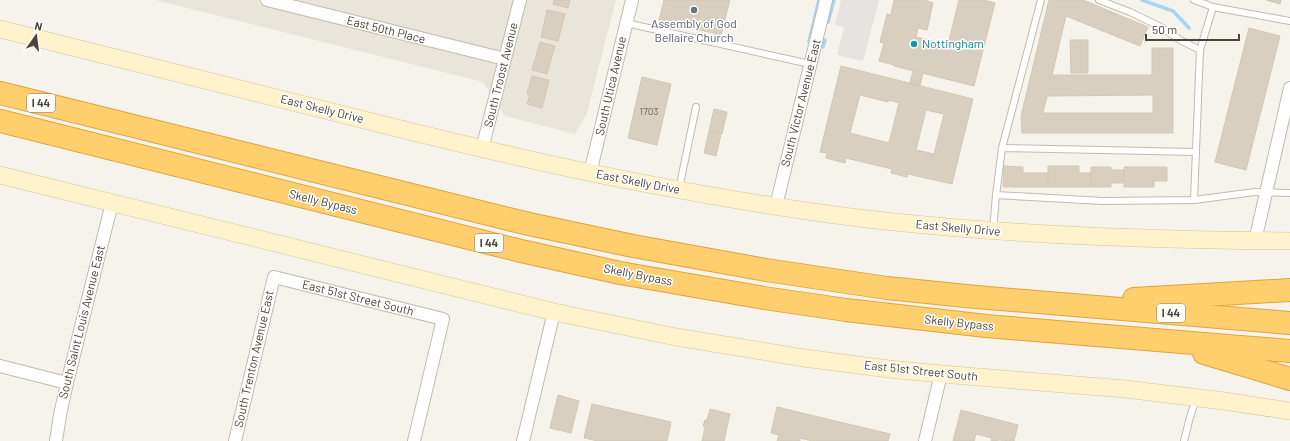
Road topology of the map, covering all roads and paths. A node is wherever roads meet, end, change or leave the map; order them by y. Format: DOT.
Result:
graph roads {
  1 [pos="267,0"];
  2 [pos="520,0"];
  3 [pos="632,0"];
  4 [pos="826,0"];
  5 [pos="1041,0"];
  6 [pos="1099,0"];
  7 [pos="1194,0"];
  8 [pos="1213,7"];
  9 [pos="1290,21"];
  10 [pos="626,23"];
  11 [pos="0,29"];
  12 [pos="1200,50"];
  13 [pos="505,59"];
  14 [pos="810,64"];
  15 [pos="1290,88"];
  16 [pos="3,93"];
  17 [pos="696,107"];
  18 [pos="0,121"];
  19 [pos="1002,148"];
  20 [pos="482,149"];
  21 [pos="1196,152"];
  22 [pos="590,173"];
  23 [pos="0,175"];
  24 [pos="679,190"];
  25 [pos="1265,193"];
  26 [pos="1290,193"];
  27 [pos="996,195"];
  28 [pos="1194,200"];
  29 [pos="112,203"];
  30 [pos="776,206"];
  31 [pos="993,231"];
  32 [pos="1255,240"];
  33 [pos="1290,241"];
  34 [pos="274,277"];
  35 [pos="1290,290"];
  36 [pos="1053,303"];
  37 [pos="554,312"];
  38 [pos="1290,323"];
  39 [pos="1164,341"];
  40 [pos="1290,351"];
  41 [pos="0,366"];
  42 [pos="941,374"];
  43 [pos="1290,379"];
  44 [pos="67,383"];
  45 [pos="1197,398"];
  46 [pos="1290,411"];
  47 [pos="56,441"];
  48 [pos="235,441"];
  49 [pos="414,441"];
  50 [pos="522,441"];
  51 [pos="925,441"];
  52 [pos="1184,441"];
  1 -- 13 [label="street, East 50th Place"];
  2 -- 13 [label="street, South Troost Avenue"];
  3 -- 10 [label="street, South Utica Avenue"];
  4 -- 14 [label="street, South Victor Avenue East"];
  5 -- 19 [label="lane"];
  6 -- 12 [label="lane"];
  7 -- 8 [label="lane"];
  8 -- 9 [label="lane"];
  8 -- 12 [label="lane"];
  10 -- 14 [label="lane"];
  10 -- 22 [label="street, South Utica Avenue"];
  11 -- 20 [label="main road, East Skelly Drive"];
  12 -- 21 [label="lane"];
  13 -- 20 [label="street, South Troost Avenue"];
  14 -- 30 [label="street, South Victor Avenue East"];
  15 -- 25 [label="street"];
  16 -- 36 [label="highway, I 44"];
  17 -- 24 [label="lane"];
  18 -- 39 [label="highway, Skelly Bypass / I 44"];
  19 -- 21 [label="lane"];
  19 -- 27 [label="lane"];
  20 -- 22 [label="main road, East Skelly Drive"];
  21 -- 28 [label="lane"];
  22 -- 24 [label="main road, East Skelly Drive"];
  23 -- 29 [label="main road"];
  24 -- 30 [label="main road, East Skelly Drive"];
  25 -- 26 [label="lane"];
  25 -- 28 [label="lane"];
  25 -- 32 [label="street"];
  27 -- 28 [label="lane"];
  27 -- 31 [label="lane"];
  29 -- 37 [label="main road"];
  29 -- 44 [label="street, South Saint Louis Avenue East"];
  30 -- 31 [label="main road, East Skelly Drive"];
  31 -- 32 [label="main road, East Skelly Drive"];
  32 -- 33 [label="main road, East Skelly Drive"];
  34 -- 48 [label="street, South Trenton Avenue East"];
  34 -- 49 [label="street, East 51st Street South"];
  35 -- 36 [label="highway"];
  36 -- 38 [label="highway, I 44"];
  37 -- 42 [label="main road, East 51st Street South"];
  37 -- 50 [label="street"];
  39 -- 40 [label="highway, Skelly Bypass / I 44"];
  39 -- 43 [label="highway"];
  41 -- 44 [label="street"];
  42 -- 45 [label="main road, East 51st Street South"];
  42 -- 51 [label="street"];
  44 -- 47 [label="street, South Saint Louis Avenue East"];
  45 -- 46 [label="main road, East 51st Street South"];
  45 -- 52 [label="lane"];
}
